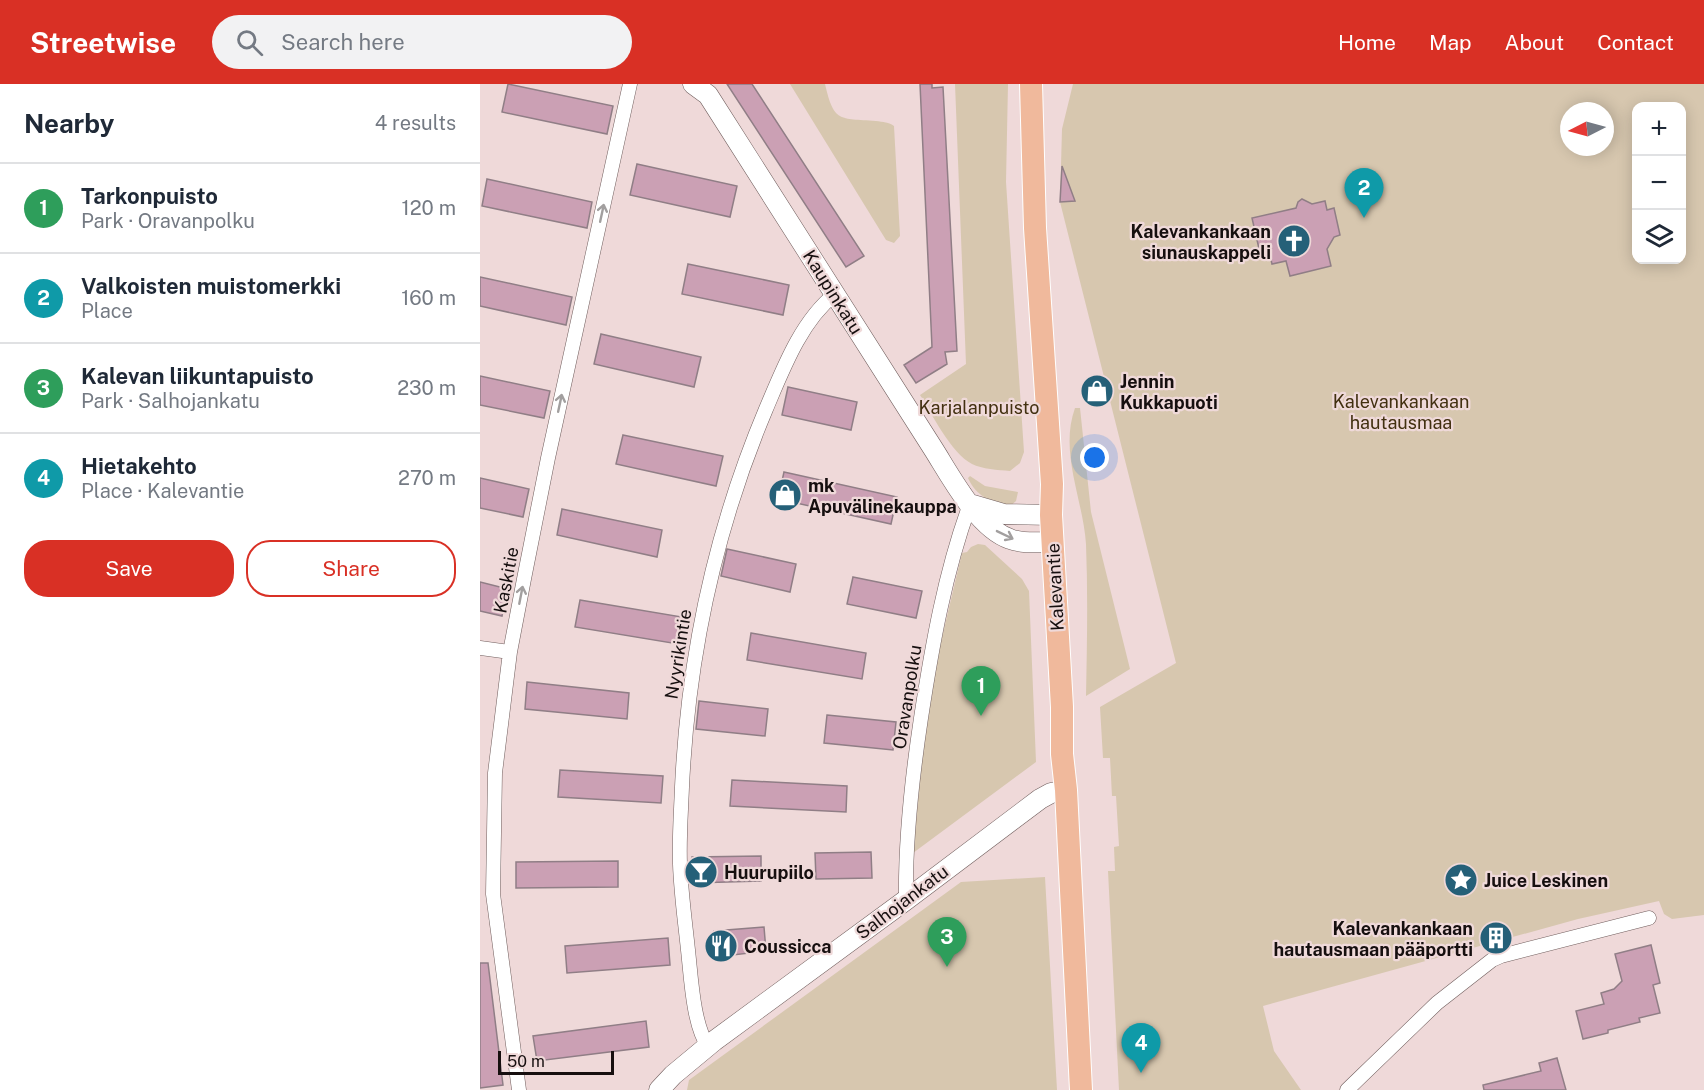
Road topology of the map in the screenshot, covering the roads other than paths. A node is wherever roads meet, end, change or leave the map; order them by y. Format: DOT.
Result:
graph roads {
  1 [pos="630,84"];
  2 [pos="693,84"];
  3 [pos="1031,84"];
  4 [pos="835,294"];
  5 [pos="970,504"];
  6 [pos="1051,515"];
  7 [pos="1052,542"];
  8 [pos="480,648"];
  9 [pos="510,652"];
  10 [pos="1066,789"];
  11 [pos="906,900"];
  12 [pos="1649,918"];
  13 [pos="708,1046"];
  14 [pos="519,1090"];
  15 [pos="659,1090"];
  16 [pos="1081,1090"];
  17 [pos="1347,1090"];
  9 -- 1 [label="street, Kaskitie, one-way"];
  2 -- 4 [label="street, Kaupinkatu"];
  3 -- 6 [label="main road, Kalevantie"];
  4 -- 5 [label="street, Kaupinkatu"];
  4 -- 13 [label="street, Nyyrikintie"];
  5 -- 6 [label="street"];
  5 -- 7 [label="street, Kaupinkatu, one-way"];
  5 -- 11 [label="street, Oravanpolku"];
  6 -- 7 [label="main road, Kalevantie"];
  7 -- 10 [label="main road, Kalevantie"];
  8 -- 9 [label="street"];
  9 -- 14 [label="street, Kaskitie"];
  10 -- 11 [label="street, Salhojankatu"];
  10 -- 16 [label="main road, Kalevantie"];
  11 -- 13 [label="street, Salhojankatu"];
  12 -- 17 [label="street"];
  13 -- 15 [label="street, Salhojankatu"];
}
